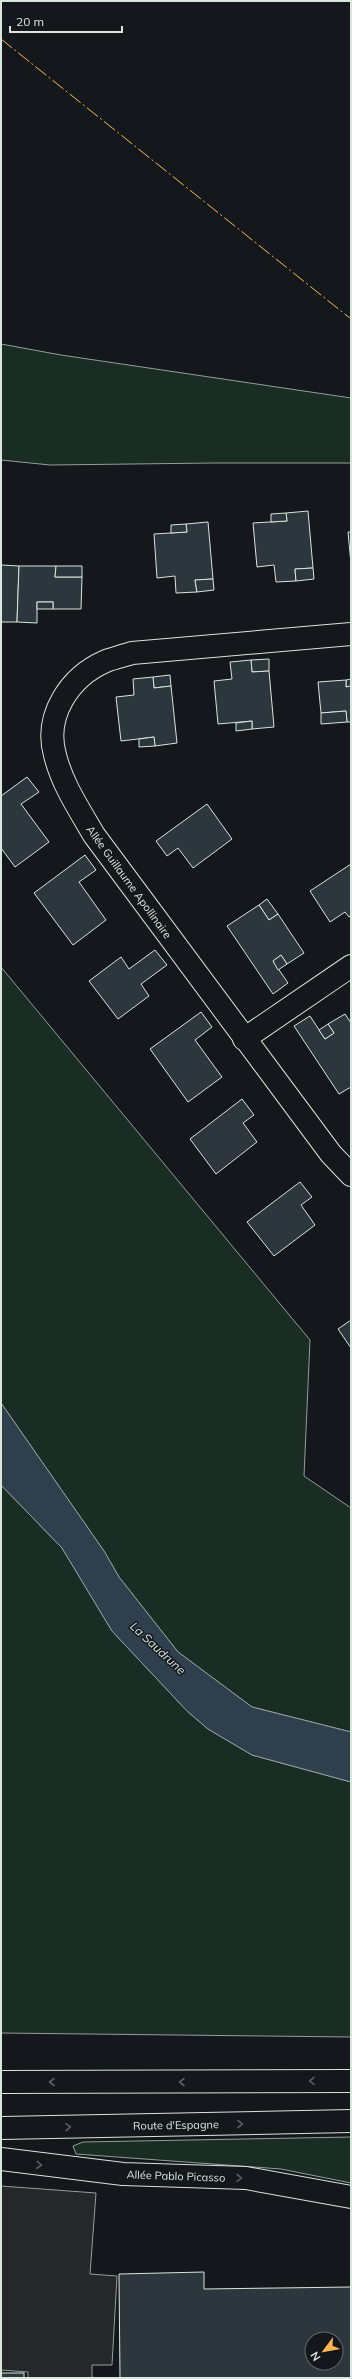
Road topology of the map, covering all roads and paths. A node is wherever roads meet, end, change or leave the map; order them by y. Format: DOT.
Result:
graph roads {
  1 [pos="351,634"];
  2 [pos="351,966"];
  3 [pos="244,1039"];
  4 [pos="351,1175"];
  5 [pos="351,2081"];
  6 [pos="1,2082"];
  7 [pos="351,2121"];
  8 [pos="1,2128"];
  9 [pos="1,2159"];
  10 [pos="351,2197"];
  1 -- 3 [label="street, Allée Guillaume Apollinaire"];
  2 -- 3 [label="street"];
  3 -- 4 [label="street, Allée Guillaume Apollinaire"];
  5 -- 6 [label="street, one-way"];
  8 -- 7 [label="street, Route d'Espagne, one-way"];
  9 -- 10 [label="street, Allée Pablo Picasso, one-way"];
}
